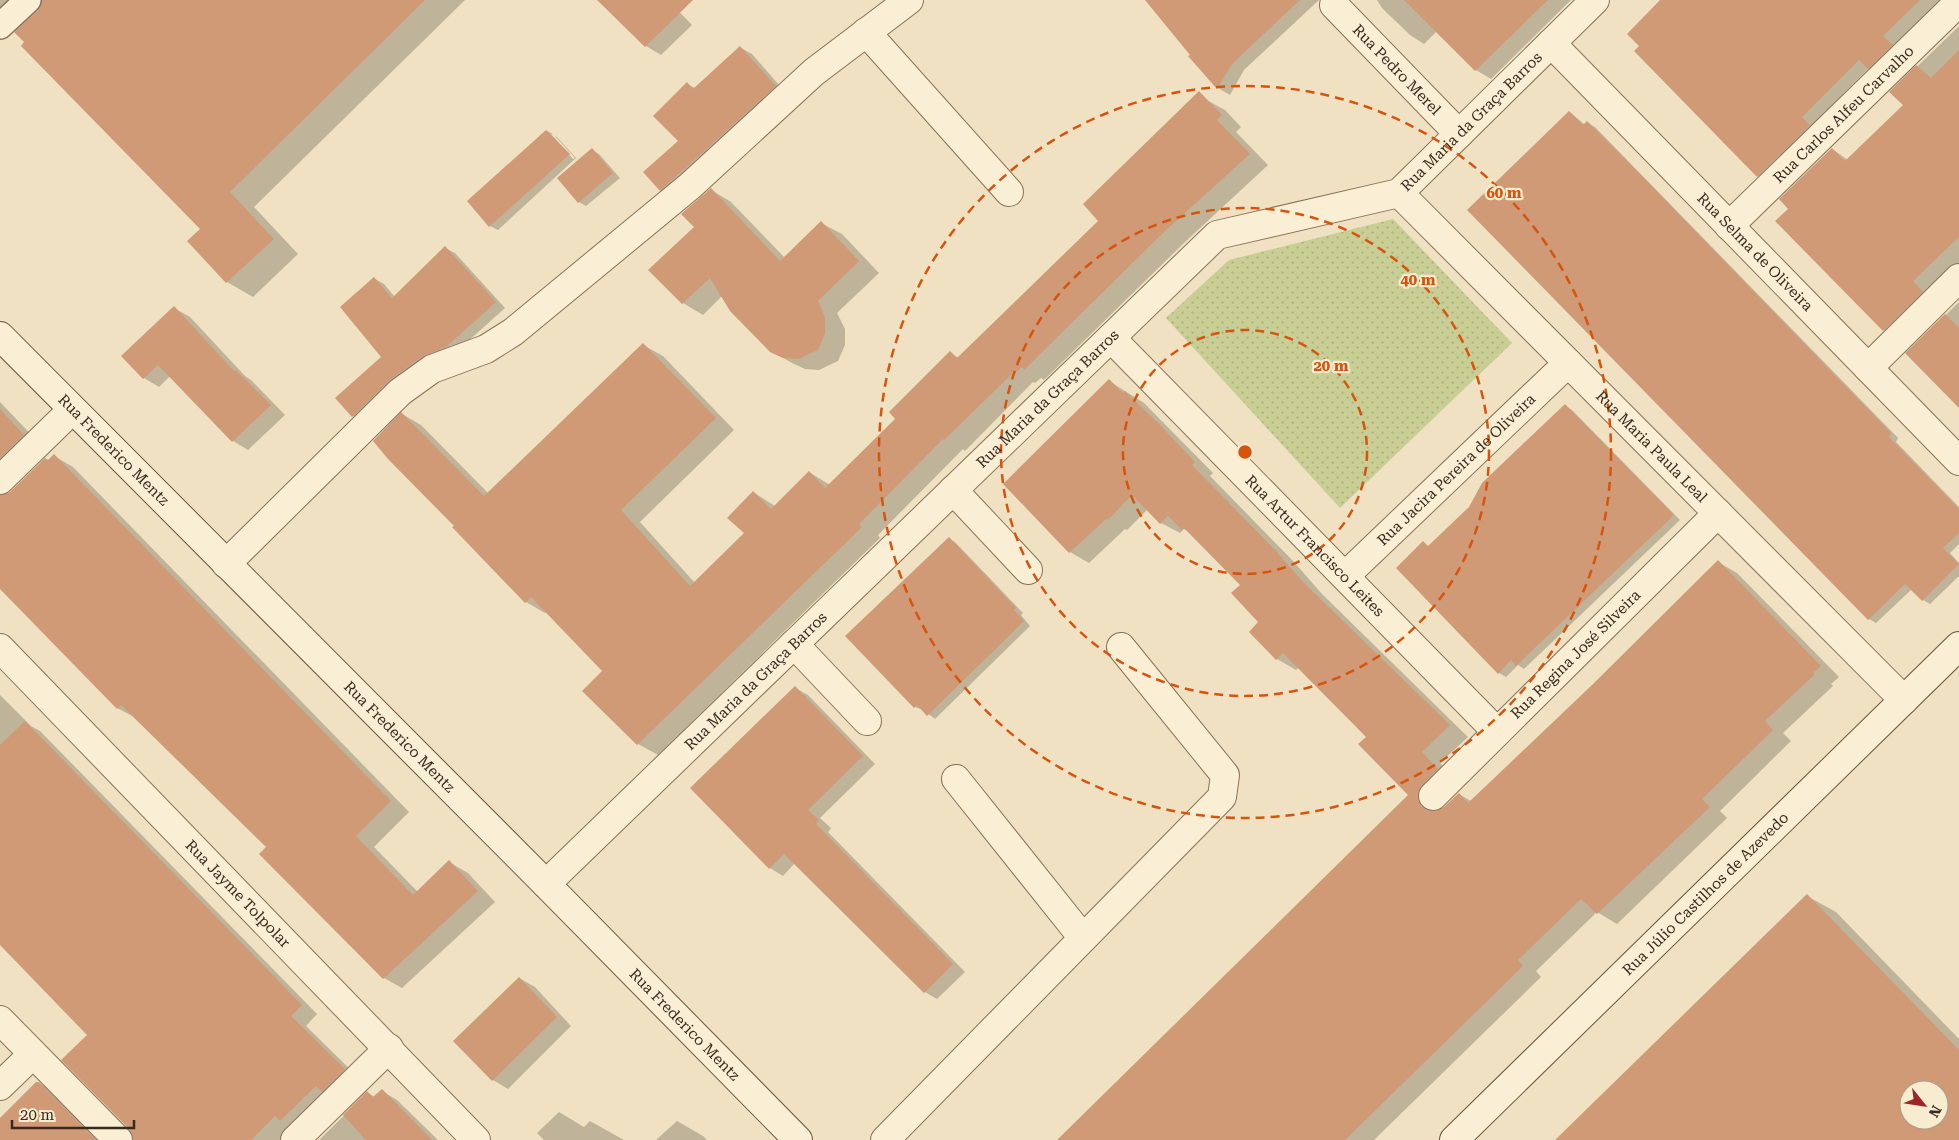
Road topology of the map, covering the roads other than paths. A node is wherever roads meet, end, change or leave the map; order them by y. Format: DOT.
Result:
graph roads {
  1 [pos="28,0"];
  2 [pos="908,0"];
  3 [pos="1595,0"];
  4 [pos="1959,2"];
  5 [pos="1334,5"];
  6 [pos="0,26"];
  7 [pos="866,32"];
  8 [pos="1551,44"];
  9 [pos="1459,134"];
  10 [pos="1009,192"];
  11 [pos="1399,193"];
  12 [pos="1729,226"];
  13 [pos="1959,278"];
  14 [pos="0,336"];
  15 [pos="1111,338"];
  16 [pos="1568,363"];
  17 [pos="1868,368"];
  18 [pos="72,410"];
  19 [pos="1959,461"];
  20 [pos="0,480"];
  21 [pos="953,490"];
  22 [pos="1718,513"];
  23 [pos="226,564"];
  24 [pos="1028,570"];
  25 [pos="1344,576"];
  26 [pos="794,644"];
  27 [pos="1959,646"];
  28 [pos="1121,647"];
  29 [pos="0,648"];
  30 [pos="1904,700"];
  31 [pos="867,720"];
  32 [pos="1498,732"];
  33 [pos="956,779"];
  34 [pos="1432,796"];
  35 [pos="546,884"];
  36 [pos="1083,938"];
  37 [pos="0,1020"];
  38 [pos="389,1048"];
  39 [pos="33,1054"];
  40 [pos="0,1086"];
  41 [pos="118,1140"];
  42 [pos="295,1140"];
  43 [pos="476,1140"];
  44 [pos="798,1140"];
  45 [pos="885,1140"];
  46 [pos="1454,1140"];
  1 -- 6 [label="lane"];
  2 -- 7 [label="street"];
  3 -- 8 [label="street, Rua Maria da Graça Barros"];
  4 -- 12 [label="street, Rua Carlos Alfeu Carvalho"];
  5 -- 9 [label="street, Rua Pedro Merel"];
  7 -- 10 [label="street"];
  7 -- 23 [label="street"];
  8 -- 9 [label="street, Rua Maria da Graça Barros"];
  8 -- 12 [label="street, Rua Selma de Oliveira"];
  9 -- 11 [label="street, Rua Maria da Graça Barros"];
  11 -- 15 [label="street, Rua Maria da Graça Barros"];
  11 -- 16 [label="street, Rua Maria Paula Leal"];
  12 -- 17 [label="street, Rua Selma de Oliveira"];
  13 -- 17 [label="street"];
  14 -- 18 [label="street, Rua Frederico Mentz"];
  15 -- 21 [label="street, Rua Maria da Graça Barros"];
  15 -- 25 [label="street, Rua Artur Francisco Leites"];
  16 -- 22 [label="street, Rua Maria Paula Leal"];
  16 -- 25 [label="street, Rua Jacira Pereira de Oliveira"];
  17 -- 19 [label="street, Rua Selma de Oliveira"];
  18 -- 20 [label="street"];
  18 -- 23 [label="street, Rua Frederico Mentz"];
  21 -- 24 [label="street"];
  21 -- 26 [label="street, Rua Maria da Graça Barros"];
  22 -- 30 [label="street, Rua Maria Paula Leal"];
  22 -- 32 [label="street, Rua Regina José Silveira"];
  23 -- 35 [label="street, Rua Frederico Mentz"];
  25 -- 32 [label="street, Rua Artur Francisco Leites"];
  26 -- 31 [label="street"];
  26 -- 35 [label="street, Rua Maria da Graça Barros"];
  27 -- 30 [label="street, Rua Júlio Castilhos de Azevedo"];
  28 -- 36 [label="street"];
  29 -- 38 [label="street, Rua Jayme Tolpolar"];
  30 -- 46 [label="street, Rua Júlio Castilhos de Azevedo"];
  32 -- 34 [label="street, Rua Regina José Silveira"];
  33 -- 36 [label="street"];
  35 -- 44 [label="street, Rua Frederico Mentz"];
  36 -- 45 [label="street"];
  37 -- 39 [label="street"];
  38 -- 42 [label="street"];
  38 -- 43 [label="street, Rua Jayme Tolpolar"];
  39 -- 40 [label="street"];
  39 -- 41 [label="street"];
}
